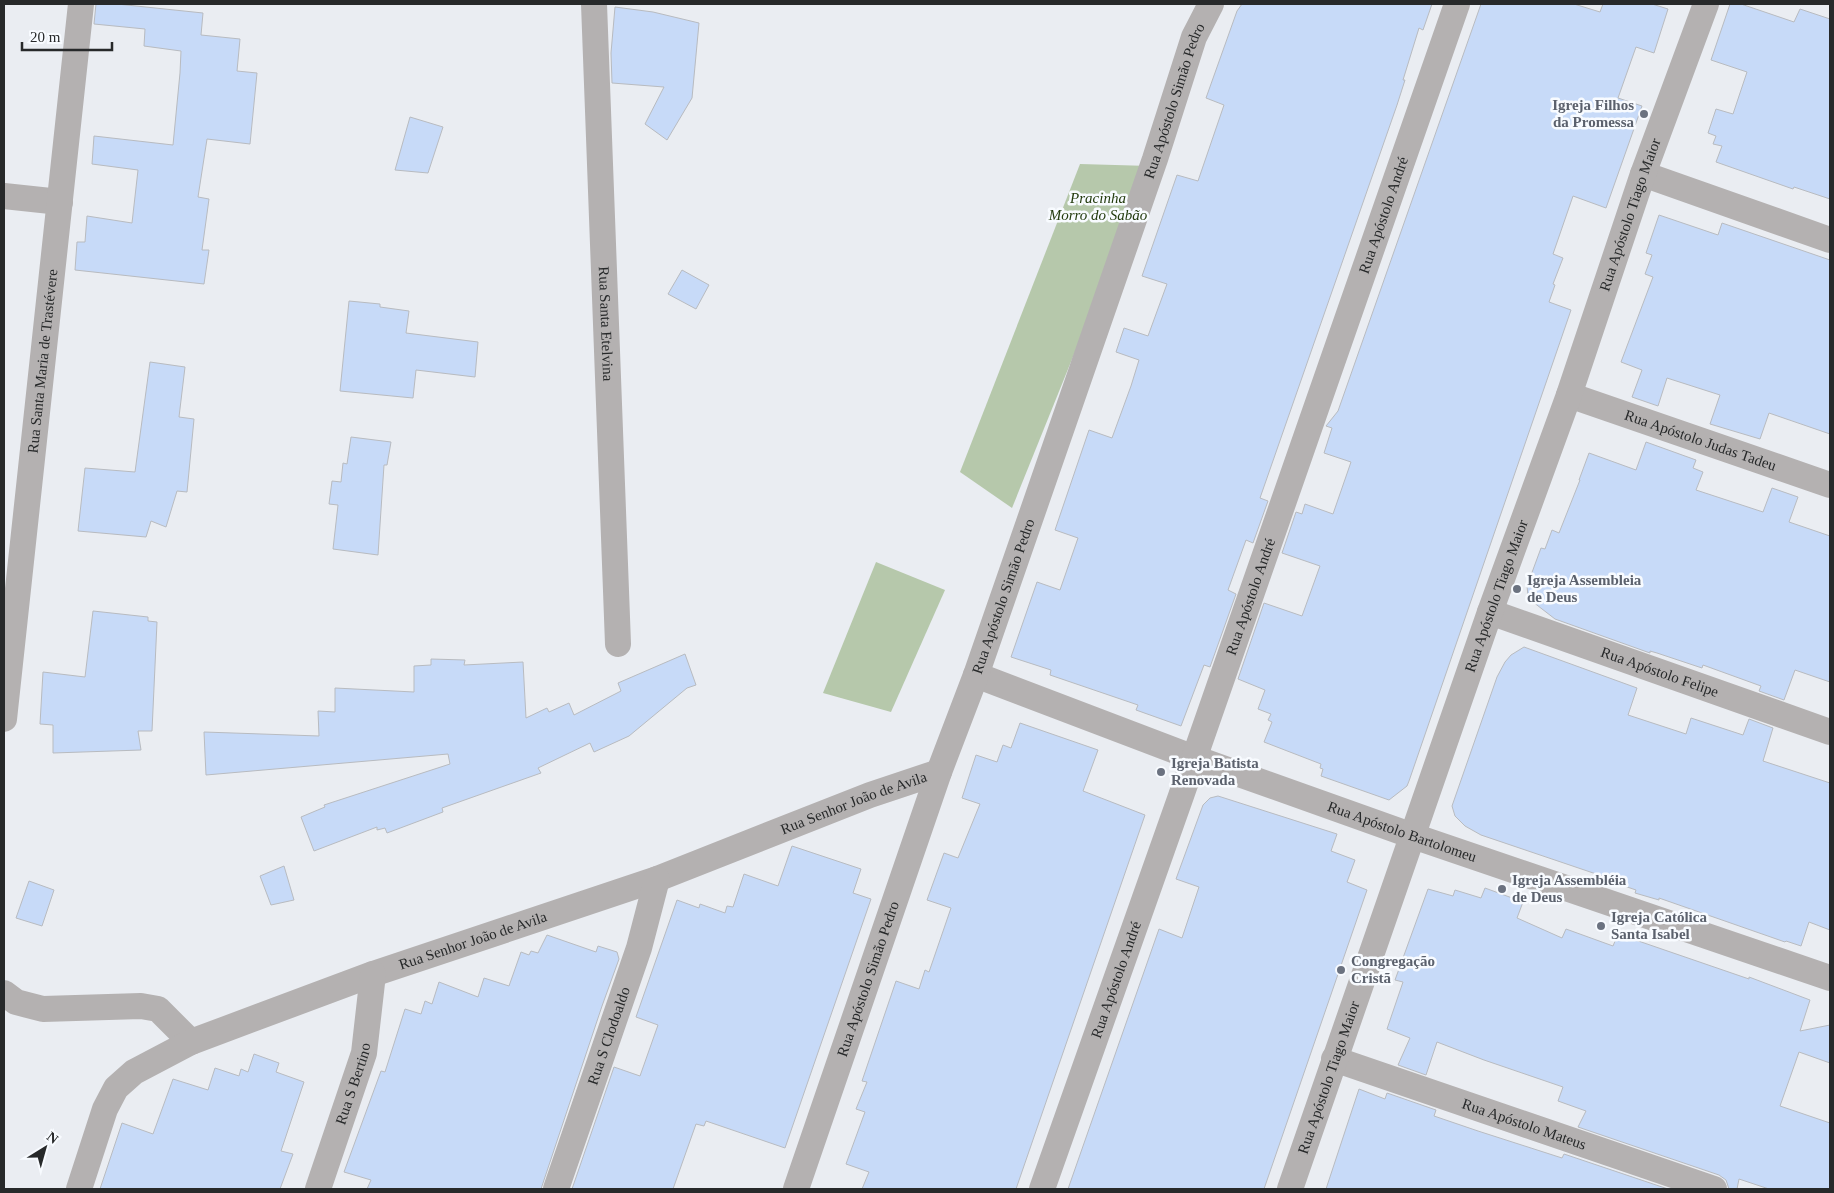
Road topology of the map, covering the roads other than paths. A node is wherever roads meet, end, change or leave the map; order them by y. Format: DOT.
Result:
graph roads {
  1 [pos="81,4"];
  2 [pos="594,4"];
  3 [pos="1211,4"];
  4 [pos="1457,4"];
  5 [pos="1706,4"];
  6 [pos="1643,174"];
  7 [pos="4,196"];
  8 [pos="60,202"];
  9 [pos="1830,240"];
  10 [pos="1570,395"];
  11 [pos="1830,485"];
  12 [pos="1490,612"];
  13 [pos="618,644"];
  14 [pos="976,675"];
  15 [pos="4,719"];
  16 [pos="1830,732"];
  17 [pos="1194,758"];
  18 [pos="939,772"];
  19 [pos="1413,836"];
  20 [pos="656,879"];
  21 [pos="373,974"];
  22 [pos="1830,978"];
  23 [pos="4,993"];
  24 [pos="191,1042"];
  25 [pos="1334,1059"];
  26 [pos="79,1189"];
  27 [pos="318,1189"];
  28 [pos="556,1189"];
  29 [pos="796,1189"];
  30 [pos="1042,1189"];
  31 [pos="1290,1189"];
  32 [pos="1714,1189"];
  1 -- 8 [label="street, Rua Santa Maria de Trastévere"];
  2 -- 13 [label="street, Rua Santa Etelvina"];
  3 -- 14 [label="street, Rua Apóstolo Simão Pedro"];
  4 -- 17 [label="street, Rua Apóstolo André"];
  5 -- 6 [label="street, Rua Apóstolo Tiago Maior"];
  6 -- 9 [label="street"];
  6 -- 10 [label="street, Rua Apóstolo Tiago Maior"];
  7 -- 8 [label="street"];
  8 -- 15 [label="street, Rua Santa Maria de Trastévere"];
  10 -- 11 [label="street, Rua Apóstolo Judas Tadeu"];
  10 -- 12 [label="street, Rua Apóstolo Tiago Maior"];
  12 -- 16 [label="street, Rua Apóstolo Felipe"];
  12 -- 19 [label="street, Rua Apóstolo Tiago Maior"];
  14 -- 17 [label="street, Rua Apóstolo Bartolomeu"];
  14 -- 18 [label="street, Rua Apóstolo Simão Pedro"];
  17 -- 19 [label="street, Rua Apóstolo Bartolomeu"];
  17 -- 30 [label="street, Rua Apóstolo André"];
  18 -- 20 [label="street, Rua Senhor João de Avila"];
  18 -- 29 [label="street, Rua Apóstolo Simão Pedro"];
  19 -- 22 [label="street, Rua Apóstolo Bartolomeu"];
  19 -- 25 [label="street, Rua Apóstolo Tiago Maior"];
  20 -- 21 [label="street, Rua Senhor João de Avila"];
  20 -- 28 [label="street, Rua S Clodoaldo"];
  21 -- 24 [label="street, Rua Senhor João de Avila"];
  21 -- 27 [label="street, Rua S Bertino"];
  23 -- 24 [label="street"];
  24 -- 26 [label="street, Rua Senhor João de Avila"];
  25 -- 31 [label="street, Rua Apóstolo Tiago Maior"];
  25 -- 32 [label="street, Rua Apóstolo Mateus"];
}
